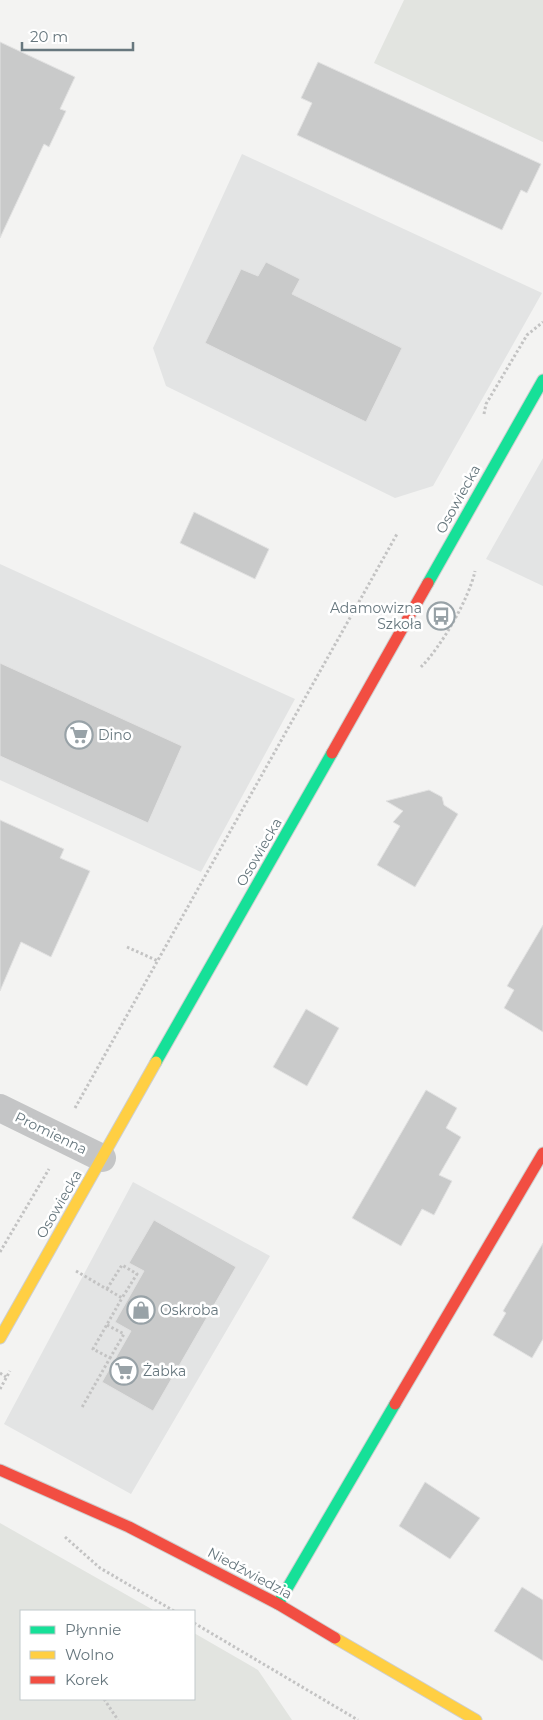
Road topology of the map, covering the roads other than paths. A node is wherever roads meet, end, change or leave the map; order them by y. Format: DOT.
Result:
graph roads {
  1 [pos="543,380"];
  2 [pos="0,1108"];
  3 [pos="543,1152"];
  4 [pos="102,1158"];
  5 [pos="0,1338"];
  6 [pos="0,1470"];
  7 [pos="278,1604"];
  8 [pos="476,1720"];
  1 -- 4 [label="street, Osowiecka"];
  2 -- 4 [label="street, Promienna"];
  3 -- 7 [label="street"];
  4 -- 5 [label="street, Osowiecka"];
  6 -- 7 [label="street, Niedźwiedzia"];
  7 -- 8 [label="street, Niedźwiedzia"];
}
